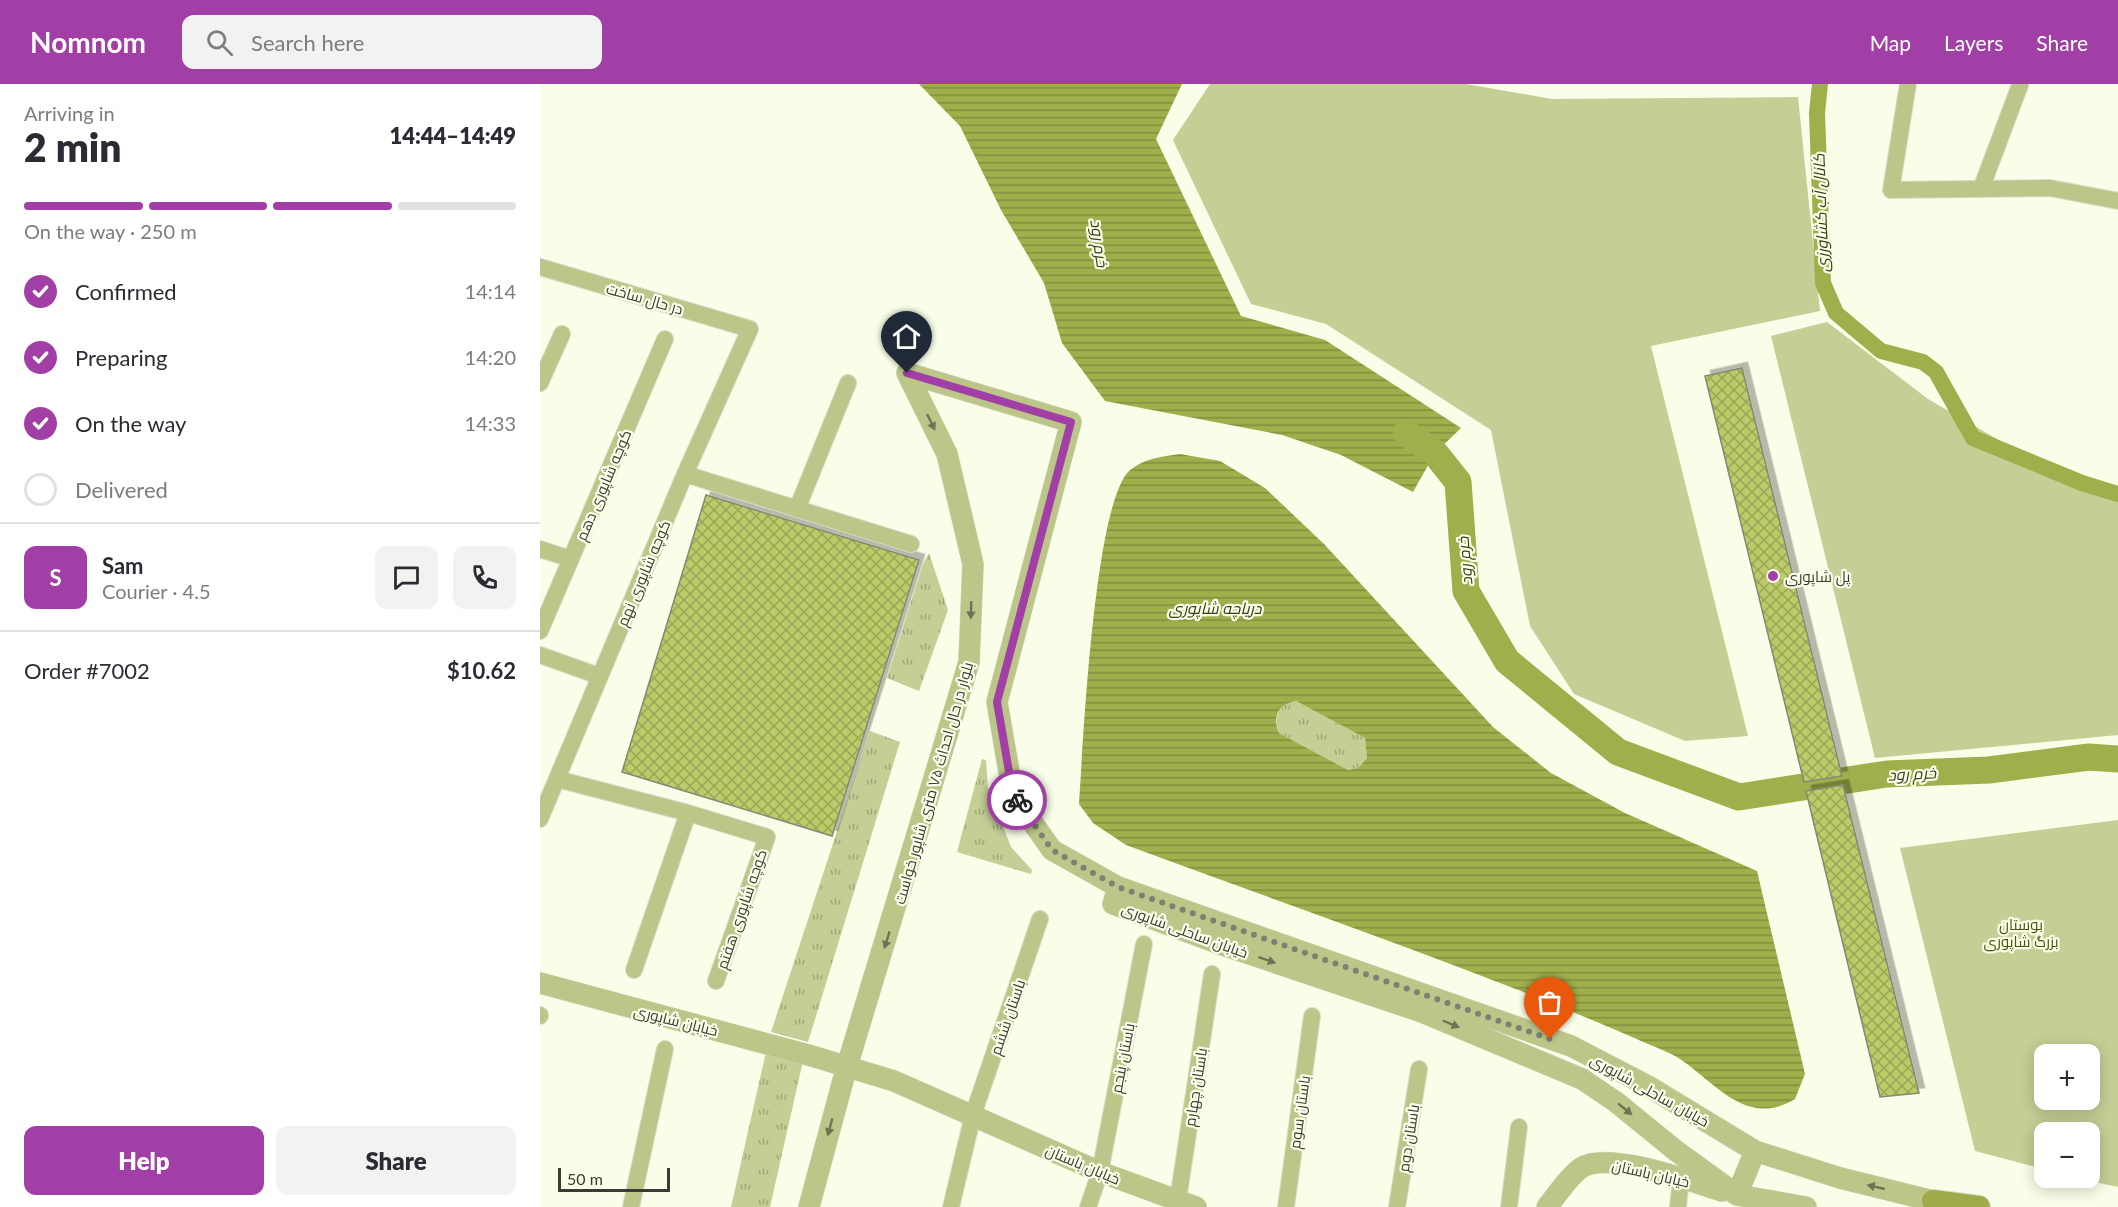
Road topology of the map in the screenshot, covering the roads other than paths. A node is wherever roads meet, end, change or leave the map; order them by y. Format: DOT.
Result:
graph roads {
  1 [pos="1908,84"];
  2 [pos="2020,85"];
  3 [pos="1981,189"];
  4 [pos="2118,201"];
  5 [pos="540,267"];
  6 [pos="750,329"];
  7 [pos="562,334"];
  8 [pos="665,339"];
  9 [pos="540,383"];
  10 [pos="848,383"];
  11 [pos="686,474"];
  12 [pos="797,509"];
  13 [pos="911,544"];
  14 [pos="540,549"];
  15 [pos="571,559"];
  16 [pos="540,631"];
  17 [pos="540,655"];
  18 [pos="599,676"];
  19 [pos="556,779"];
  20 [pos="688,813"];
  21 [pos="540,819"];
  22 [pos="1116,896"];
  23 [pos="1040,920"];
  24 [pos="1144,944"];
  25 [pos="634,970"];
  26 [pos="1212,974"];
  27 [pos="716,981"];
  28 [pos="540,983"];
  29 [pos="1425,1004"];
  30 [pos="1312,1016"];
  31 [pos="665,1049"];
  32 [pos="848,1066"];
  33 [pos="1419,1069"];
  34 [pos="973,1115"];
  35 [pos="1519,1127"];
  36 [pos="1755,1151"];
  37 [pos="1100,1173"];
  38 [pos="1681,1179"];
  39 [pos="1737,1195"];
  40 [pos="1933,1201"];
  41 [pos="1555,1202"];
  42 [pos="1187,1204"];
  43 [pos="1799,1206"];
  44 [pos="631,1207"];
  45 [pos="809,1207"];
  46 [pos="951,1207"];
  47 [pos="1088,1207"];
  48 [pos="1286,1207"];
  49 [pos="1397,1207"];
  50 [pos="1509,1207"];
  51 [pos="1678,1207"];
  52 [pos="1979,1207"];
  1 -- 3 [label="street"];
  2 -- 3 [label="street"];
  3 -- 4 [label="street"];
  5 -- 6 [label="street, در حال ساخت"];
  6 -- 11 [label="street, کوچه شاپوری نهم"];
  7 -- 9 [label="street"];
  8 -- 15 [label="street, کوچه شاپوری دهم"];
  10 -- 12 [label="street"];
  11 -- 12 [label="street"];
  11 -- 18 [label="street, کوچه شاپوری نهم"];
  12 -- 13 [label="street"];
  14 -- 15 [label="street"];
  15 -- 16 [label="street, کوچه شاپوری دهم"];
  17 -- 18 [label="street"];
  18 -- 19 [label="street, کوچه شاپوری نهم"];
  19 -- 20 [label="street"];
  19 -- 21 [label="street, کوچه شاپوری نهم"];
  20 -- 25 [label="street"];
  20 -- 27 [label="street, کوچه شاپوری هفتم"];
  22 -- 29 [label="street, خیابان ساحلی شاپوری"];
  22 -- 32 [label="street, بلوار در حال احداث ۷۵ متری شاپور خواست, one-way"];
  23 -- 34 [label="street, باستان ششم"];
  24 -- 37 [label="street, باستان پنجم"];
  26 -- 42 [label="street, باستان چهارم"];
  28 -- 32 [label="street, خیابان شاپوری"];
  29 -- 36 [label="street, خیابان ساحلی شاپوری"];
  29 -- 39 [label="street, خیابان ساحلی شاپوری, one-way"];
  30 -- 48 [label="street, باستان سوم"];
  31 -- 44 [label="street"];
  32 -- 34 [label="street, خیابان باستان"];
  32 -- 45 [label="street, بلوار در حال احداث ۷۵ متری شاپور خواست, one-way"];
  33 -- 49 [label="street, باستان دوم"];
  34 -- 37 [label="street, خیابان باستان"];
  34 -- 46 [label="street, باستان ششم"];
  35 -- 50 [label="street"];
  36 -- 39 [label="street"];
  40 -- 36 [label="street, خیابان ساحلی شاپوری, one-way"];
  37 -- 42 [label="street, خیابان باستان"];
  37 -- 47 [label="street, باستان پنجم"];
  38 -- 39 [label="street, خیابان باستان"];
  38 -- 41 [label="street, خیابان باستان"];
  38 -- 51 [label="street"];
  39 -- 43 [label="street, خیابان ساحلی شاپوری"];
  40 -- 52 [label="main road, خیابان ساحلی شاپوری"];
}
